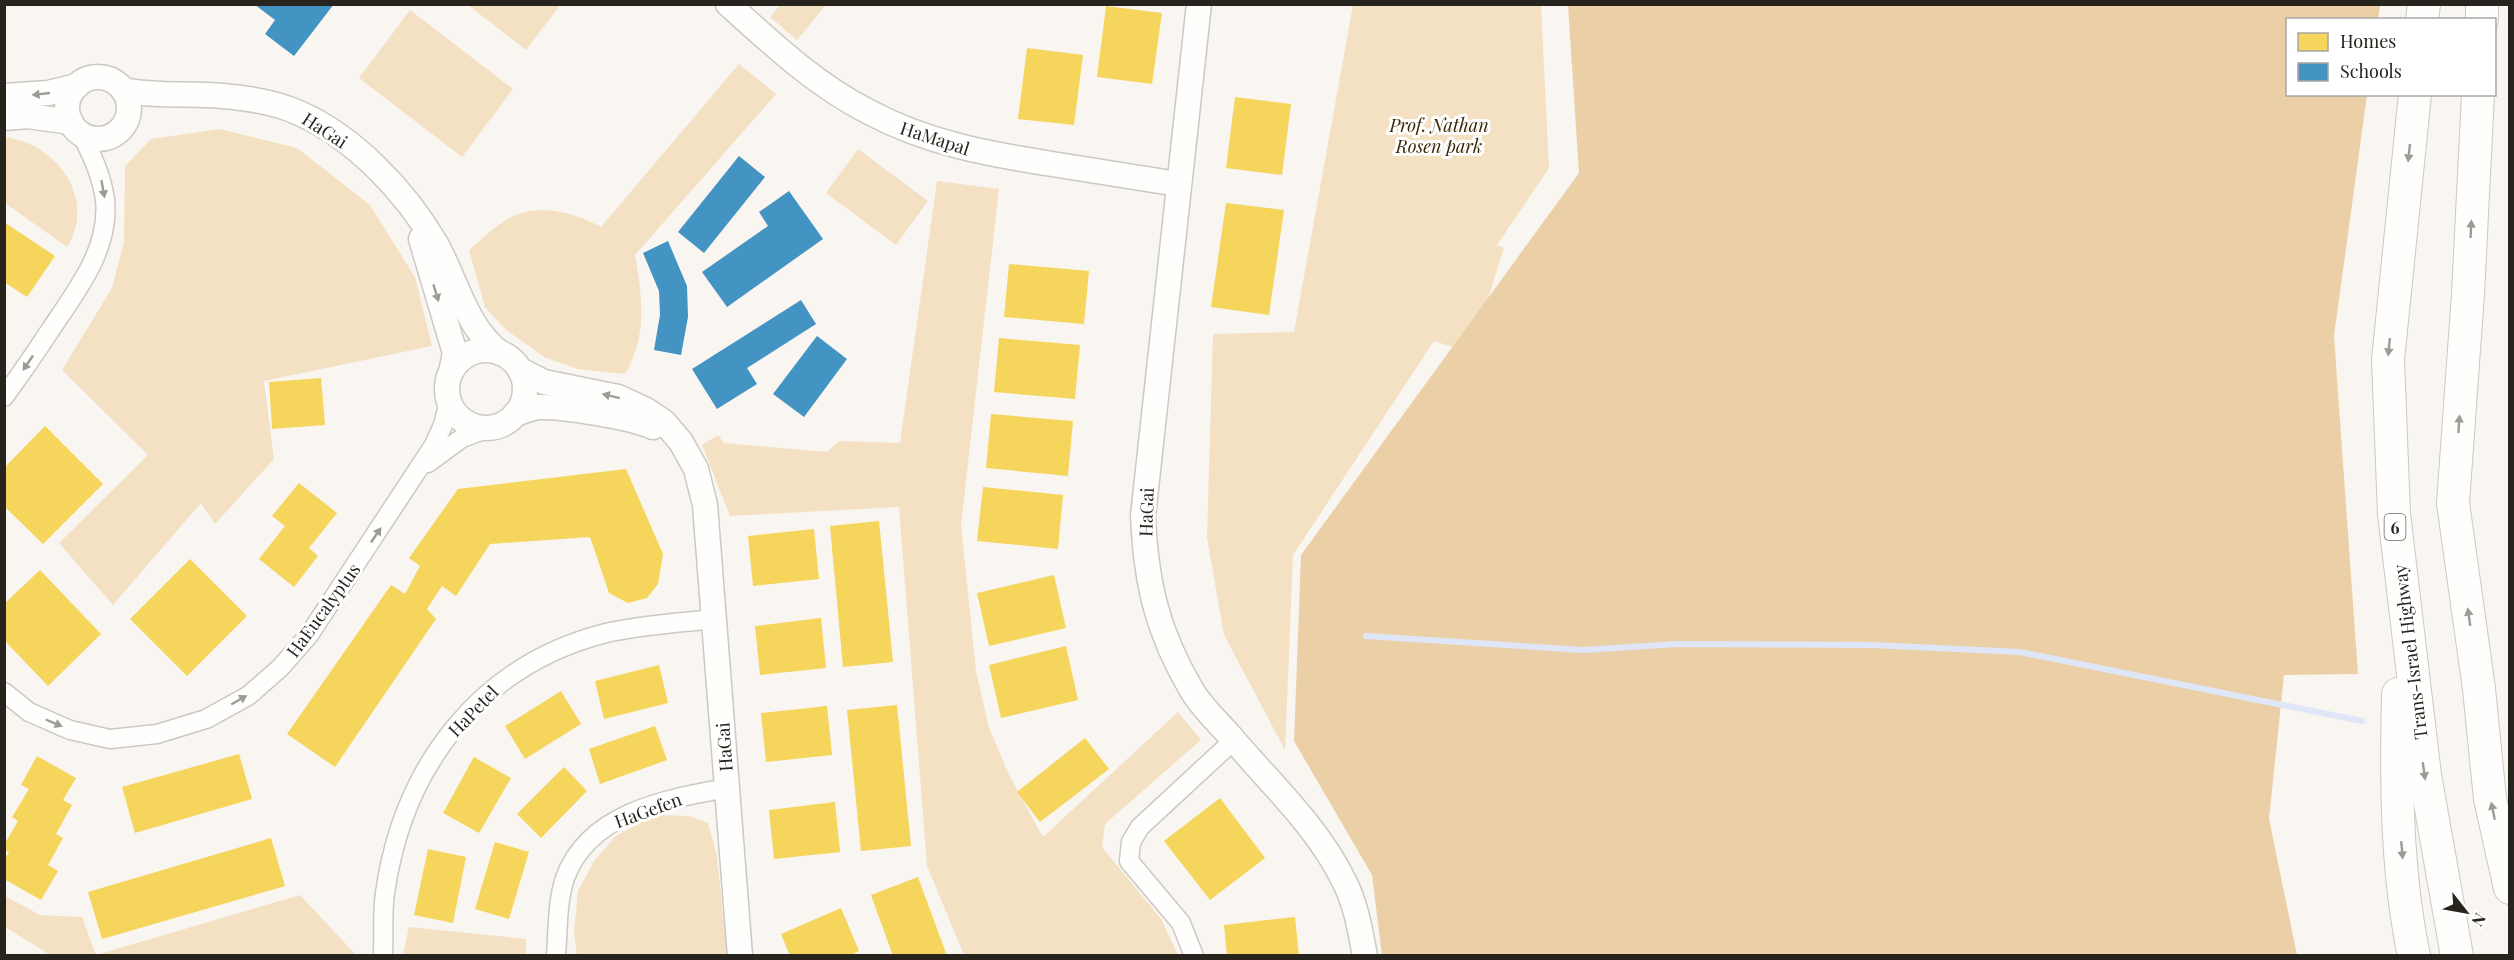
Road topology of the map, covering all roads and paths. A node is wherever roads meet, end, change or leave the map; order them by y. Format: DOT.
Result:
graph roads {
  1 [pos="728,4"];
  2 [pos="1199,4"];
  3 [pos="77,86"];
  4 [pos="123,90"];
  5 [pos="4,96"];
  6 [pos="204,96"];
  7 [pos="2415,96"];
  8 [pos="2478,96"];
  9 [pos="4,118"];
  10 [pos="126,122"];
  11 [pos="77,128"];
  12 [pos="1178,184"];
  13 [pos="416,216"];
  14 [pos="500,352"];
  15 [pos="520,370"];
  16 [pos="451,372"];
  17 [pos="4,398"];
  18 [pos="449,402"];
  19 [pos="515,414"];
  20 [pos="492,427"];
  21 [pos="677,438"];
  22 [pos="410,484"];
  23 [pos="2401,582"];
  24 [pos="714,619"];
  25 [pos="4,692"];
  26 [pos="1234,740"];
  27 [pos="727,788"];
  28 [pos="2510,888"];
  29 [pos="383,952"];
  30 [pos="556,956"];
  31 [pos="740,956"];
  32 [pos="1194,956"];
  33 [pos="1365,956"];
  34 [pos="2414,956"];
  35 [pos="2457,956"];
  1 -- 12 [label="street, HaMapal"];
  2 -- 12 [label="street, HaGai"];
  3 -- 4 [label="street"];
  3 -- 5 [label="street, one-way"];
  3 -- 11 [label="street"];
  4 -- 6 [label="street, HaGai"];
  4 -- 10 [label="street"];
  6 -- 10 [label="street, HaGai"];
  6 -- 13 [label="street, HaGai"];
  7 -- 23 [label="highway, Trans-Israel Highway / 6, one-way"];
  28 -- 8 [label="highway, one-way"];
  9 -- 11 [label="street"];
  10 -- 11 [label="street"];
  11 -- 17 [label="street, one-way"];
  12 -- 26 [label="street, HaGai"];
  13 -- 14 [label="street, HaGai"];
  13 -- 16 [label="street, HaGai, one-way"];
  14 -- 15 [label="street"];
  14 -- 16 [label="street"];
  15 -- 19 [label="street"];
  21 -- 15 [label="street, HaGai, one-way"];
  16 -- 18 [label="street"];
  18 -- 20 [label="street"];
  18 -- 22 [label="street, HaEucalyptus"];
  19 -- 20 [label="street"];
  19 -- 21 [label="street"];
  20 -- 22 [label="street, HaEucalyptus"];
  21 -- 24 [label="street, HaGai"];
  25 -- 22 [label="street, HaEucalyptus, one-way"];
  23 -- 34 [label="highway, one-way"];
  23 -- 35 [label="highway, Trans-Israel Highway / 6, one-way"];
  24 -- 27 [label="street, HaGai"];
  24 -- 29 [label="street, HaPetel"];
  26 -- 32 [label="street"];
  26 -- 33 [label="street, HaGai"];
  27 -- 30 [label="street, HaGefen"];
  27 -- 31 [label="street, HaGai"];
}
